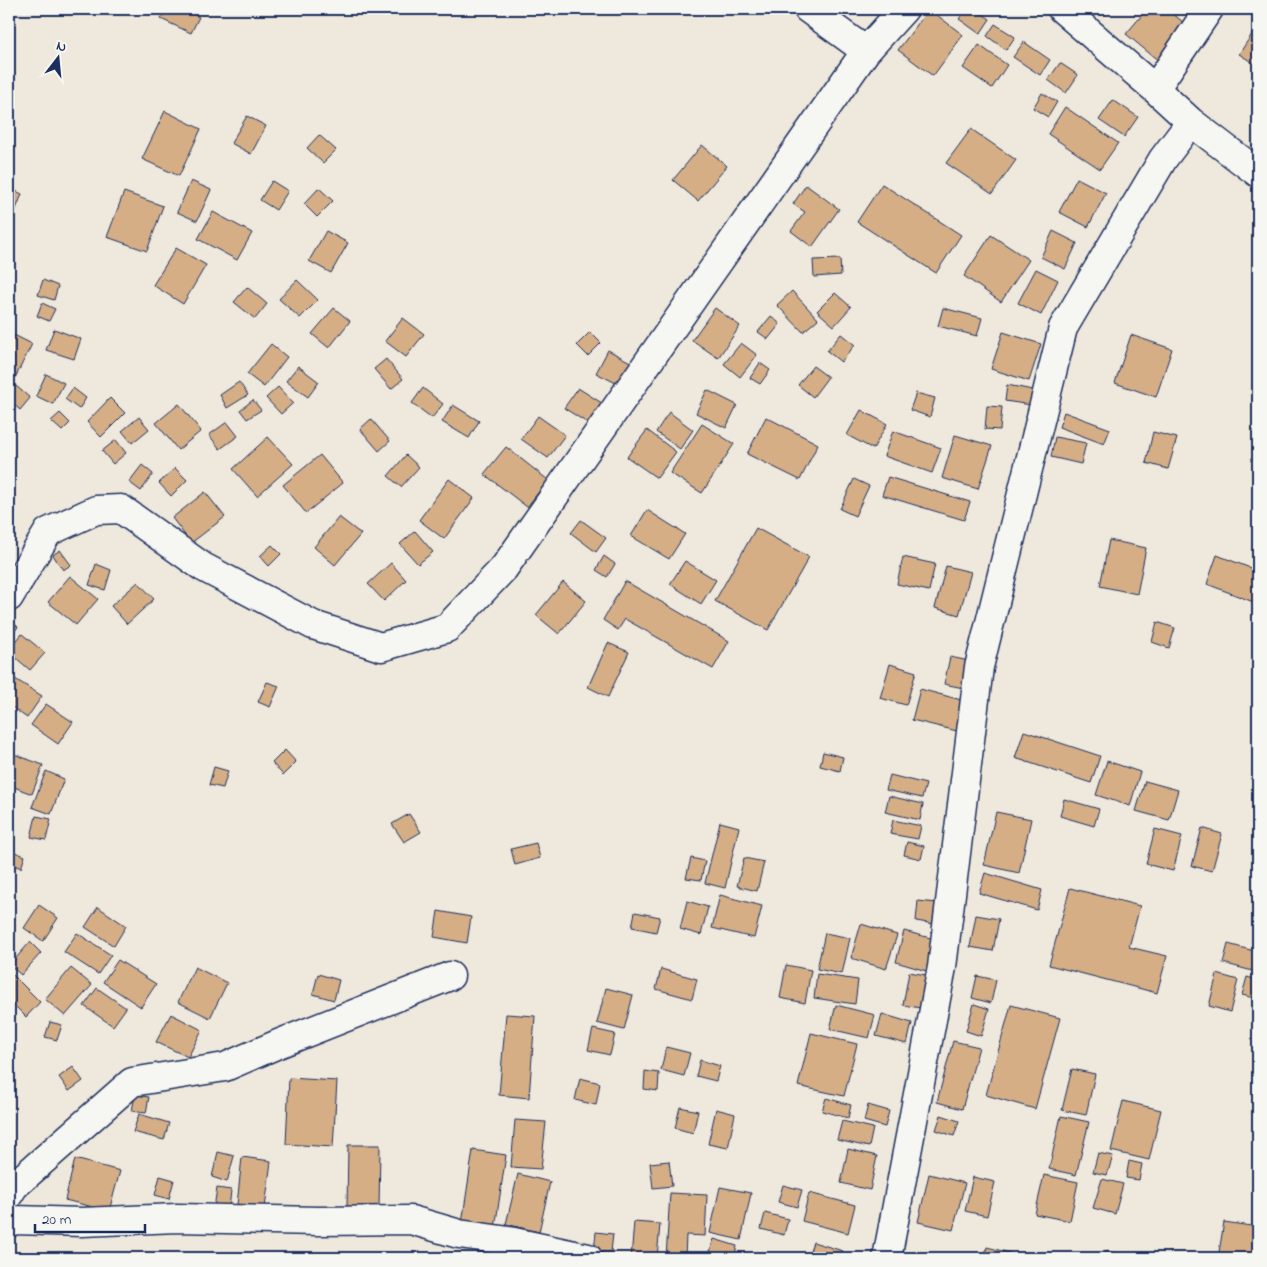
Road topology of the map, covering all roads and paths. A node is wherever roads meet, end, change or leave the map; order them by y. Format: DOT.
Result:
graph roads {
  1 [pos="808,9"];
  2 [pos="904,9"];
  3 [pos="1062,9"];
  4 [pos="1209,9"];
  5 [pos="866,51"];
  6 [pos="1155,88"];
  7 [pos="1191,122"];
  8 [pos="1258,173"];
  9 [pos="9,597"];
  10 [pos="450,976"];
  11 [pos="9,1194"];
  12 [pos="9,1223"];
  13 [pos="588,1258"];
  14 [pos="888,1258"];
  1 -- 5 [label="street"];
  2 -- 5 [label="street"];
  3 -- 6 [label="street"];
  4 -- 6 [label="street"];
  5 -- 9 [label="street"];
  6 -- 7 [label="street"];
  7 -- 8 [label="street"];
  7 -- 14 [label="street"];
  10 -- 11 [label="street"];
  12 -- 13 [label="street"];
}
